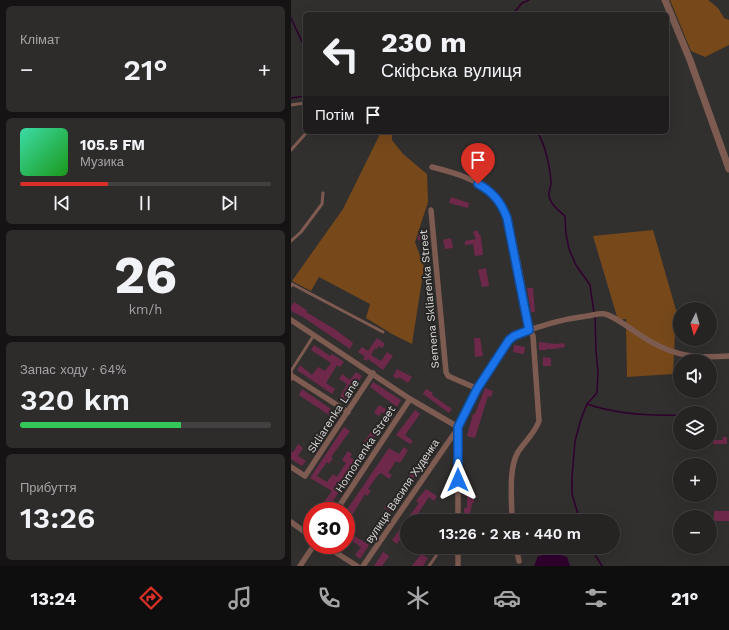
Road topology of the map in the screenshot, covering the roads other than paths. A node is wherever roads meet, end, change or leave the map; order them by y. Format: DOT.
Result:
graph roads {
  1 [pos="665,0"];
  2 [pos="303,103"];
  3 [pos="291,105"];
  4 [pos="305,134"];
  5 [pos="291,150"];
  6 [pos="432,167"];
  7 [pos="729,169"];
  8 [pos="323,193"];
  9 [pos="431,210"];
  10 [pos="291,240"];
  11 [pos="291,286"];
  12 [pos="291,320"];
  13 [pos="529,330"];
  14 [pos="383,332"];
  15 [pos="314,335"];
  16 [pos="729,356"];
  17 [pos="373,373"];
  18 [pos="291,377"];
  19 [pos="477,389"];
  20 [pos="409,399"];
  21 [pos="348,412"];
  22 [pos="458,427"];
  23 [pos="291,467"];
  24 [pos="343,502"];
  25 [pos="458,514"];
  26 [pos="512,514"];
  27 [pos="291,522"];
  28 [pos="303,531"];
  29 [pos="308,554"];
  30 [pos="337,554"];
  31 [pos="437,554"];
  32 [pos="458,554"];
  33 [pos="518,554"];
  34 [pos="519,561"];
  35 [pos="350,564"];
  36 [pos="300,566"];
  37 [pos="357,566"];
  38 [pos="363,566"];
  39 [pos="429,566"];
  40 [pos="458,566"];
  1 -- 7 [label="street"];
  2 -- 3 [label="lane"];
  4 -- 5 [label="lane"];
  6 -- 13 [label="street"];
  8 -- 10 [label="lane"];
  9 -- 19 [label="street, Semena Skliarenka Street"];
  11 -- 14 [label="lane"];
  12 -- 15 [label="street"];
  13 -- 16 [label="street, вулиця Василя Худенка"];
  13 -- 19 [label="street, вулиця Василя Худенка"];
  13 -- 26 [label="street"];
  15 -- 17 [label="street"];
  15 -- 18 [label="lane"];
  17 -- 20 [label="street"];
  17 -- 21 [label="street, Skliarenka Lane"];
  18 -- 21 [label="street"];
  19 -- 22 [label="street, вулиця Василя Худенка"];
  20 -- 22 [label="street"];
  20 -- 24 [label="street, Homonenka Street"];
  21 -- 23 [label="street, Skliarenka Lane"];
  22 -- 25 [label="street"];
  22 -- 38 [label="street, вулиця Василя Худенка"];
  27 -- 28 [label="street"];
  29 -- 36 [label="street"];
  30 -- 35 [label="street"];
  31 -- 39 [label="lane"];
  32 -- 40 [label="street"];
  33 -- 34 [label="street"];
  35 -- 37 [label="street"];
}
